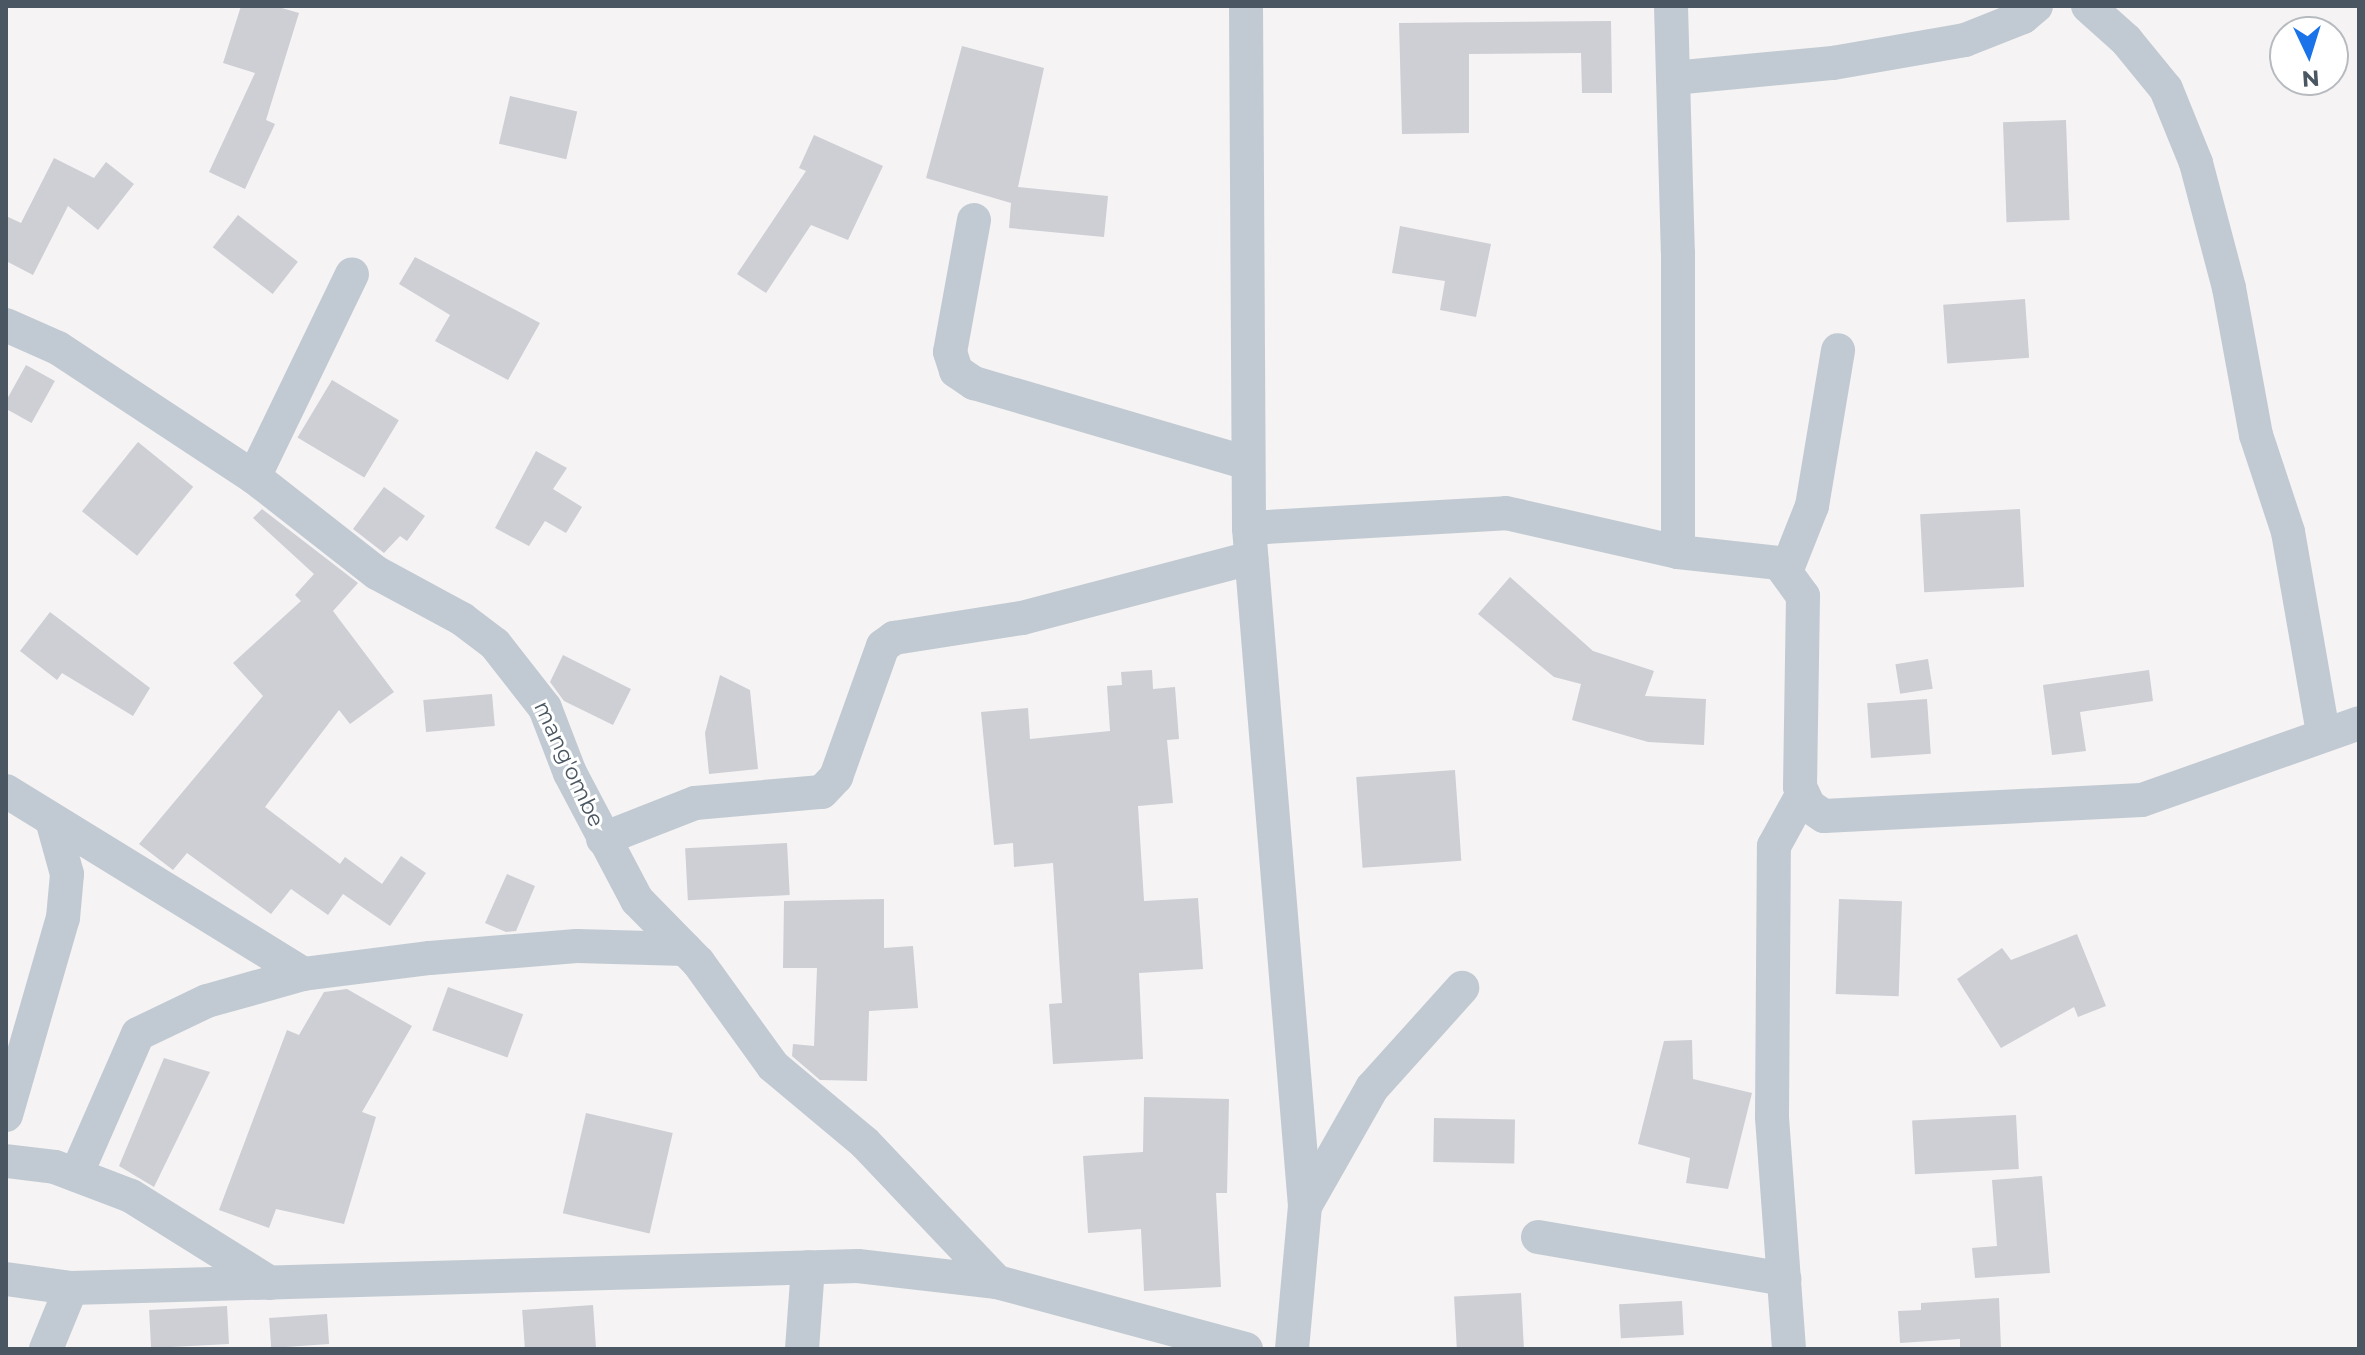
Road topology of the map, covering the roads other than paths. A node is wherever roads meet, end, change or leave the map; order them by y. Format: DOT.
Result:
graph roads {
  1 [pos="1246,6"];
  2 [pos="1671,6"];
  3 [pos="2036,6"];
  4 [pos="2088,6"];
  5 [pos="1673,78"];
  6 [pos="974,220"];
  7 [pos="352,274"];
  8 [pos="6,325"];
  9 [pos="1838,350"];
  10 [pos="1248,463"];
  11 [pos="254,477"];
  12 [pos="1250,543"];
  13 [pos="1678,552"];
  14 [pos="1787,569"];
  15 [pos="2359,723"];
  16 [pos="2323,733"];
  17 [pos="6,791"];
  18 [pos="1802,795"];
  19 [pos="52,820"];
  20 [pos="603,839"];
  21 [pos="685,949"];
  22 [pos="303,974"];
  23 [pos="1462,988"];
  24 [pos="6,1115"];
  25 [pos="6,1161"];
  26 [pos="76,1175"];
  27 [pos="1305,1206"];
  28 [pos="1538,1237"];
  29 [pos="808,1267"];
  30 [pos="6,1279"];
  31 [pos="1784,1279"];
  32 [pos="997,1282"];
  33 [pos="270,1283"];
  34 [pos="71,1288"];
  35 [pos="46,1349"];
  36 [pos="802,1349"];
  37 [pos="1246,1349"];
  38 [pos="1292,1349"];
  39 [pos="1789,1349"];
  1 -- 10 [label="street"];
  2 -- 5 [label="street"];
  3 -- 5 [label="street"];
  4 -- 16 [label="street"];
  5 -- 13 [label="street"];
  6 -- 10 [label="street"];
  7 -- 11 [label="street"];
  8 -- 11 [label="street, mang'ombe"];
  9 -- 14 [label="street"];
  10 -- 12 [label="street"];
  11 -- 20 [label="street, mang'ombe"];
  12 -- 13 [label="street"];
  12 -- 20 [label="street"];
  12 -- 27 [label="street"];
  13 -- 14 [label="street"];
  14 -- 18 [label="street"];
  15 -- 16 [label="street"];
  16 -- 18 [label="street"];
  17 -- 19 [label="street"];
  18 -- 31 [label="street"];
  19 -- 22 [label="street"];
  19 -- 24 [label="street"];
  20 -- 21 [label="street, mang'ombe"];
  21 -- 22 [label="street"];
  21 -- 32 [label="street, mang'ombe"];
  22 -- 26 [label="street"];
  23 -- 27 [label="street"];
  25 -- 26 [label="street"];
  26 -- 33 [label="street"];
  27 -- 38 [label="street"];
  28 -- 31 [label="street"];
  29 -- 32 [label="street"];
  29 -- 33 [label="street"];
  29 -- 36 [label="street"];
  30 -- 34 [label="street"];
  31 -- 39 [label="street"];
  32 -- 37 [label="street"];
  33 -- 34 [label="street"];
  34 -- 35 [label="street"];
}
